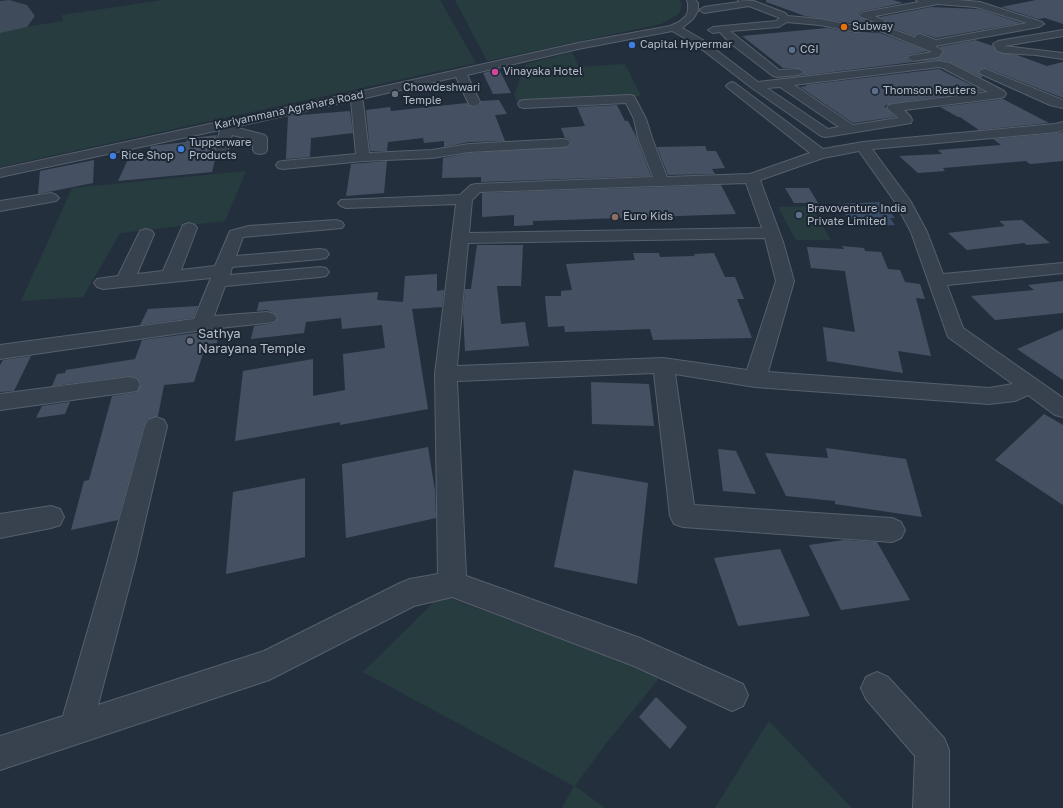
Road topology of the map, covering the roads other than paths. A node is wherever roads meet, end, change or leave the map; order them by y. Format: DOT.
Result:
graph roads {
  1 [pos="691,0"];
  2 [pos="701,0"];
  3 [pos="920,0"];
  4 [pos="982,0"];
  5 [pos="748,1"];
  6 [pos="935,2"];
  7 [pos="853,15"];
  8 [pos="864,15"];
  9 [pos="843,16"];
  10 [pos="785,19"];
  11 [pos="1046,20"];
  12 [pos="722,29"];
  13 [pos="674,33"];
  14 [pos="1063,33"];
  15 [pos="558,50"];
  16 [pos="951,54"];
  17 [pos="1063,56"];
  18 [pos="460,73"];
  19 [pos="725,81"];
  20 [pos="783,83"];
  21 [pos="756,86"];
  22 [pos="354,97"];
  23 [pos="474,102"];
  24 [pos="524,104"];
  25 [pos="1063,104"];
  26 [pos="227,126"];
  27 [pos="1063,126"];
  28 [pos="851,129"];
  29 [pos="814,137"];
  30 [pos="563,143"];
  31 [pos="863,146"];
  32 [pos="260,150"];
  33 [pos="222,151"];
  34 [pos="820,154"];
  35 [pos="363,157"];
  36 [pos="282,165"];
  37 [pos="0,173"];
  38 [pos="752,178"];
  39 [pos="662,182"];
  40 [pos="51,198"];
  41 [pos="464,199"];
  42 [pos="346,203"];
  43 [pos="0,206"];
  44 [pos="336,224"];
  45 [pos="189,228"];
  46 [pos="772,233"];
  47 [pos="146,234"];
  48 [pos="460,238"];
  49 [pos="320,254"];
  50 [pos="1063,268"];
  51 [pos="222,271"];
  52 [pos="320,272"];
  53 [pos="125,280"];
  54 [pos="937,280"];
  55 [pos="164,282"];
  56 [pos="103,283"];
  57 [pos="267,318"];
  58 [pos="202,324"];
  59 [pos="0,352"];
  60 [pos="662,365"];
  61 [pos="446,374"];
  62 [pos="755,379"];
  63 [pos="128,385"];
  64 [pos="1028,385"];
  65 [pos="0,402"];
  66 [pos="1063,409"];
  67 [pos="156,426"];
  68 [pos="51,517"];
  69 [pos="0,526"];
  70 [pos="892,530"];
  71 [pos="452,584"];
  72 [pos="878,688"];
  73 [pos="732,695"];
  74 [pos="76,727"];
  75 [pos="0,753"];
  76 [pos="931,808"];
  1 -- 13 [label="street"];
  2 -- 5 [label="street"];
  3 -- 6 [label="street"];
  4 -- 11 [label="street"];
  5 -- 9 [label="street"];
  5 -- 10 [label="street"];
  6 -- 8 [label="street"];
  6 -- 8 [label="street"];
  7 -- 8 [label="street"];
  10 -- 12 [label="street"];
  10 -- 12 [label="street"];
  12 -- 13 [label="street"];
  13 -- 15 [label="street"];
  13 -- 15 [label="street, Kariyammana Agrahara Road"];
  13 -- 21 [label="street"];
  13 -- 29 [label="street"];
  14 -- 17 [label="street"];
  15 -- 18 [label="street, Kariyammana Agrahara Road"];
  16 -- 25 [label="street"];
  18 -- 22 [label="street, Kariyammana Agrahara Road"];
  18 -- 23 [label="street"];
  19 -- 34 [label="street"];
  20 -- 21 [label="street"];
  20 -- 28 [label="street"];
  20 -- 28 [label="street"];
  21 -- 28 [label="street"];
  22 -- 26 [label="street, Kariyammana Agrahara Road"];
  22 -- 35 [label="street"];
  24 -- 39 [label="street"];
  26 -- 32 [label="street"];
  26 -- 33 [label="street"];
  26 -- 37 [label="street, Kariyammana Agrahara Road"];
  27 -- 31 [label="street"];
  30 -- 35 [label="street"];
  31 -- 34 [label="street"];
  31 -- 54 [label="street"];
  34 -- 38 [label="street"];
  35 -- 36 [label="street"];
  38 -- 39 [label="street"];
  38 -- 46 [label="street"];
  39 -- 41 [label="street"];
  40 -- 43 [label="street"];
  41 -- 42 [label="street"];
  41 -- 48 [label="street"];
  44 -- 51 [label="street"];
  45 -- 55 [label="street"];
  46 -- 48 [label="street"];
  46 -- 62 [label="street"];
  47 -- 53 [label="street"];
  48 -- 61 [label="street"];
  49 -- 51 [label="street"];
  50 -- 54 [label="street"];
  51 -- 52 [label="street"];
  51 -- 55 [label="street"];
  51 -- 58 [label="street"];
  53 -- 55 [label="street"];
  53 -- 56 [label="street"];
  54 -- 64 [label="street"];
  57 -- 58 [label="street"];
  58 -- 59 [label="street"];
  60 -- 61 [label="street"];
  60 -- 62 [label="street"];
  60 -- 70 [label="street"];
  61 -- 71 [label="street"];
  62 -- 64 [label="street"];
  63 -- 65 [label="street"];
  64 -- 66 [label="street"];
  67 -- 74 [label="street"];
  68 -- 69 [label="street"];
  71 -- 73 [label="street"];
  71 -- 74 [label="street"];
  72 -- 76 [label="street"];
  74 -- 75 [label="street"];
}
